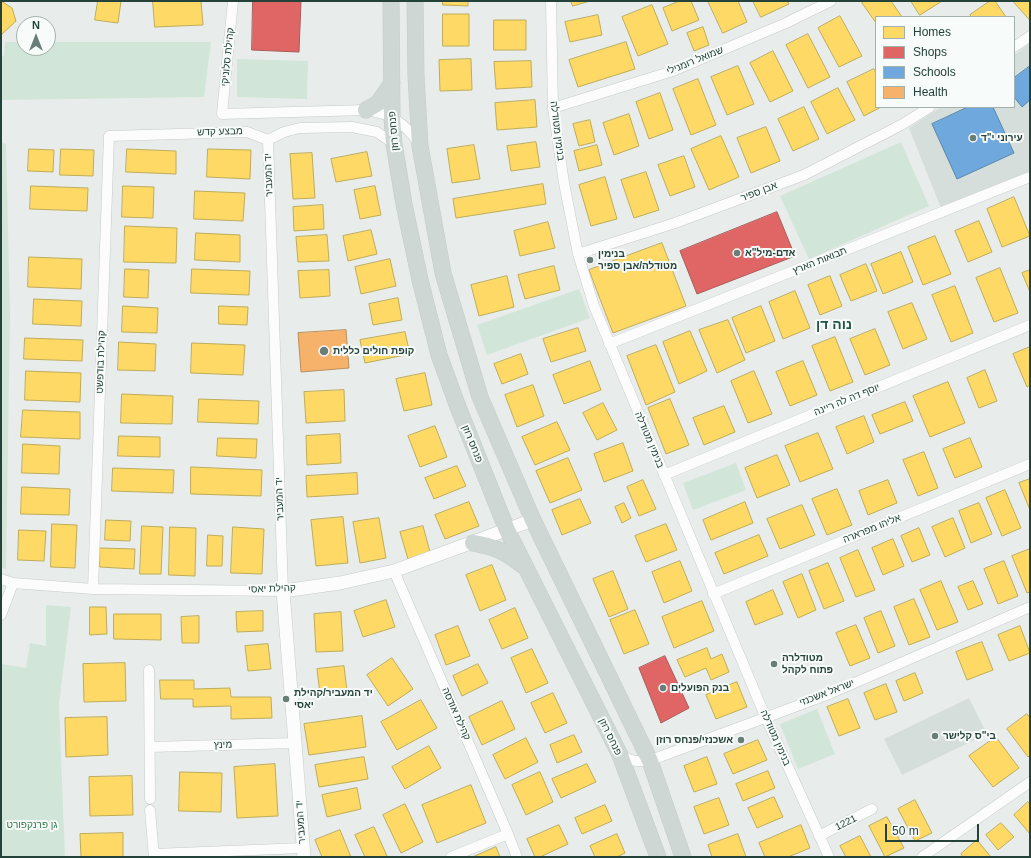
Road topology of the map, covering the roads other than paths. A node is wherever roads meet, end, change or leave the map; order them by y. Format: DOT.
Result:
graph roads {
  1 [pos="233,1"];
  2 [pos="391,1"];
  3 [pos="415,1"];
  4 [pos="552,1"];
  5 [pos="831,1"];
  6 [pos="1030,36"];
  7 [pos="1015,46"];
  8 [pos="392,83"];
  9 [pos="553,108"];
  10 [pos="928,108"];
  11 [pos="366,110"];
  12 [pos="222,114"];
  13 [pos="392,118"];
  14 [pos="109,136"];
  15 [pos="268,140"];
  16 [pos="394,144"];
  17 [pos="420,146"];
  18 [pos="1030,177"];
  19 [pos="578,254"];
  20 [pos="1030,326"];
  21 [pos="609,344"];
  22 [pos="1030,464"];
  23 [pos="664,475"];
  24 [pos="532,520"];
  25 [pos="507,530"];
  26 [pos="473,542"];
  27 [pos="525,568"];
  28 [pos="394,571"];
  29 [pos="1,579"];
  30 [pos="13,583"];
  31 [pos="93,589"];
  32 [pos="283,591"];
  33 [pos="713,594"];
  34 [pos="1030,607"];
  35 [pos="1,615"];
  36 [pos="149,670"];
  37 [pos="765,716"];
  38 [pos="295,743"];
  39 [pos="150,747"];
  40 [pos="620,756"];
  41 [pos="650,761"];
  42 [pos="1030,782"];
  43 [pos="872,809"];
  44 [pos="508,834"];
  45 [pos="819,836"];
  46 [pos="304,852"];
  47 [pos="154,855"];
  48 [pos="450,857"];
  49 [pos="517,857"];
  50 [pos="658,857"];
  51 [pos="683,857"];
  52 [pos="829,857"];
  53 [pos="922,857"];
  1 -- 12 [label="street, קהילת סלוניקי"];
  2 -- 8 [label="main road, פנחס רוזן"];
  3 -- 17 [label="main road"];
  4 -- 9 [label="street, בנימין מטודלה"];
  5 -- 9 [label="street, שמואל רומנילי"];
  6 -- 7 [label="street"];
  8 -- 11 [label="main road"];
  8 -- 13 [label="main road, פנחס רוזן"];
  9 -- 19 [label="street, בנימין מטודלה"];
  10 -- 19 [label="street, אבן ספיר"];
  11 -- 12 [label="street, מבצע קדש"];
  11 -- 13 [label="street, מבצע קדש"];
  13 -- 16 [label="main road, פנחס רוזן"];
  13 -- 17 [label="street, מבצע קדש"];
  14 -- 15 [label="street, מבצע קדש"];
  14 -- 31 [label="street, קהילת בודפשט"];
  15 -- 16 [label="street"];
  15 -- 32 [label="street, יד המעביר"];
  16 -- 25 [label="main road, פנחס רוזן"];
  17 -- 24 [label="main road"];
  18 -- 21 [label="street, תבואות הארץ"];
  19 -- 21 [label="street, בנימין מטודלה"];
  20 -- 23 [label="street, יוסף דה לה ריינה"];
  21 -- 23 [label="street, בנימין מטודלה"];
  22 -- 33 [label="street, אליהו מפרארה"];
  23 -- 33 [label="street, בנימין מטודלה"];
  24 -- 25 [label="street, קהילת יאסי"];
  24 -- 41 [label="main road"];
  25 -- 26 [label="street, קהילת יאסי"];
  25 -- 27 [label="main road, פנחס רוזן"];
  26 -- 27 [label="main road"];
  26 -- 28 [label="street, קהילת יאסי"];
  27 -- 40 [label="main road, פנחס רוזן"];
  28 -- 32 [label="street, קהילת יאסי"];
  28 -- 44 [label="street, קהילת אודסה"];
  29 -- 30 [label="street, קהילת יאסי"];
  30 -- 31 [label="street, קהילת יאסי"];
  30 -- 35 [label="street"];
  31 -- 32 [label="street, קהילת יאסי"];
  32 -- 38 [label="street, יד המעביר"];
  33 -- 37 [label="street, בנימין מטודלה"];
  34 -- 37 [label="street, ישראל אשכנזי"];
  36 -- 39 [label="street"];
  37 -- 41 [label="street, ישראל אשכנזי"];
  37 -- 45 [label="street, בנימין מטודלה"];
  38 -- 39 [label="street, מינץ"];
  38 -- 46 [label="street, יד המעביר"];
  39 -- 47 [label="street"];
  40 -- 41 [label="street, ישראל אשכנזי"];
  40 -- 50 [label="main road, פנחס רוזן"];
  41 -- 51 [label="main road"];
  42 -- 53 [label="street"];
  43 -- 45 [label="street, 1221"];
  44 -- 48 [label="street"];
  44 -- 49 [label="street, קהילת אודסה"];
  45 -- 52 [label="street, בנימין מטודלה"];
  46 -- 47 [label="street"];
}
